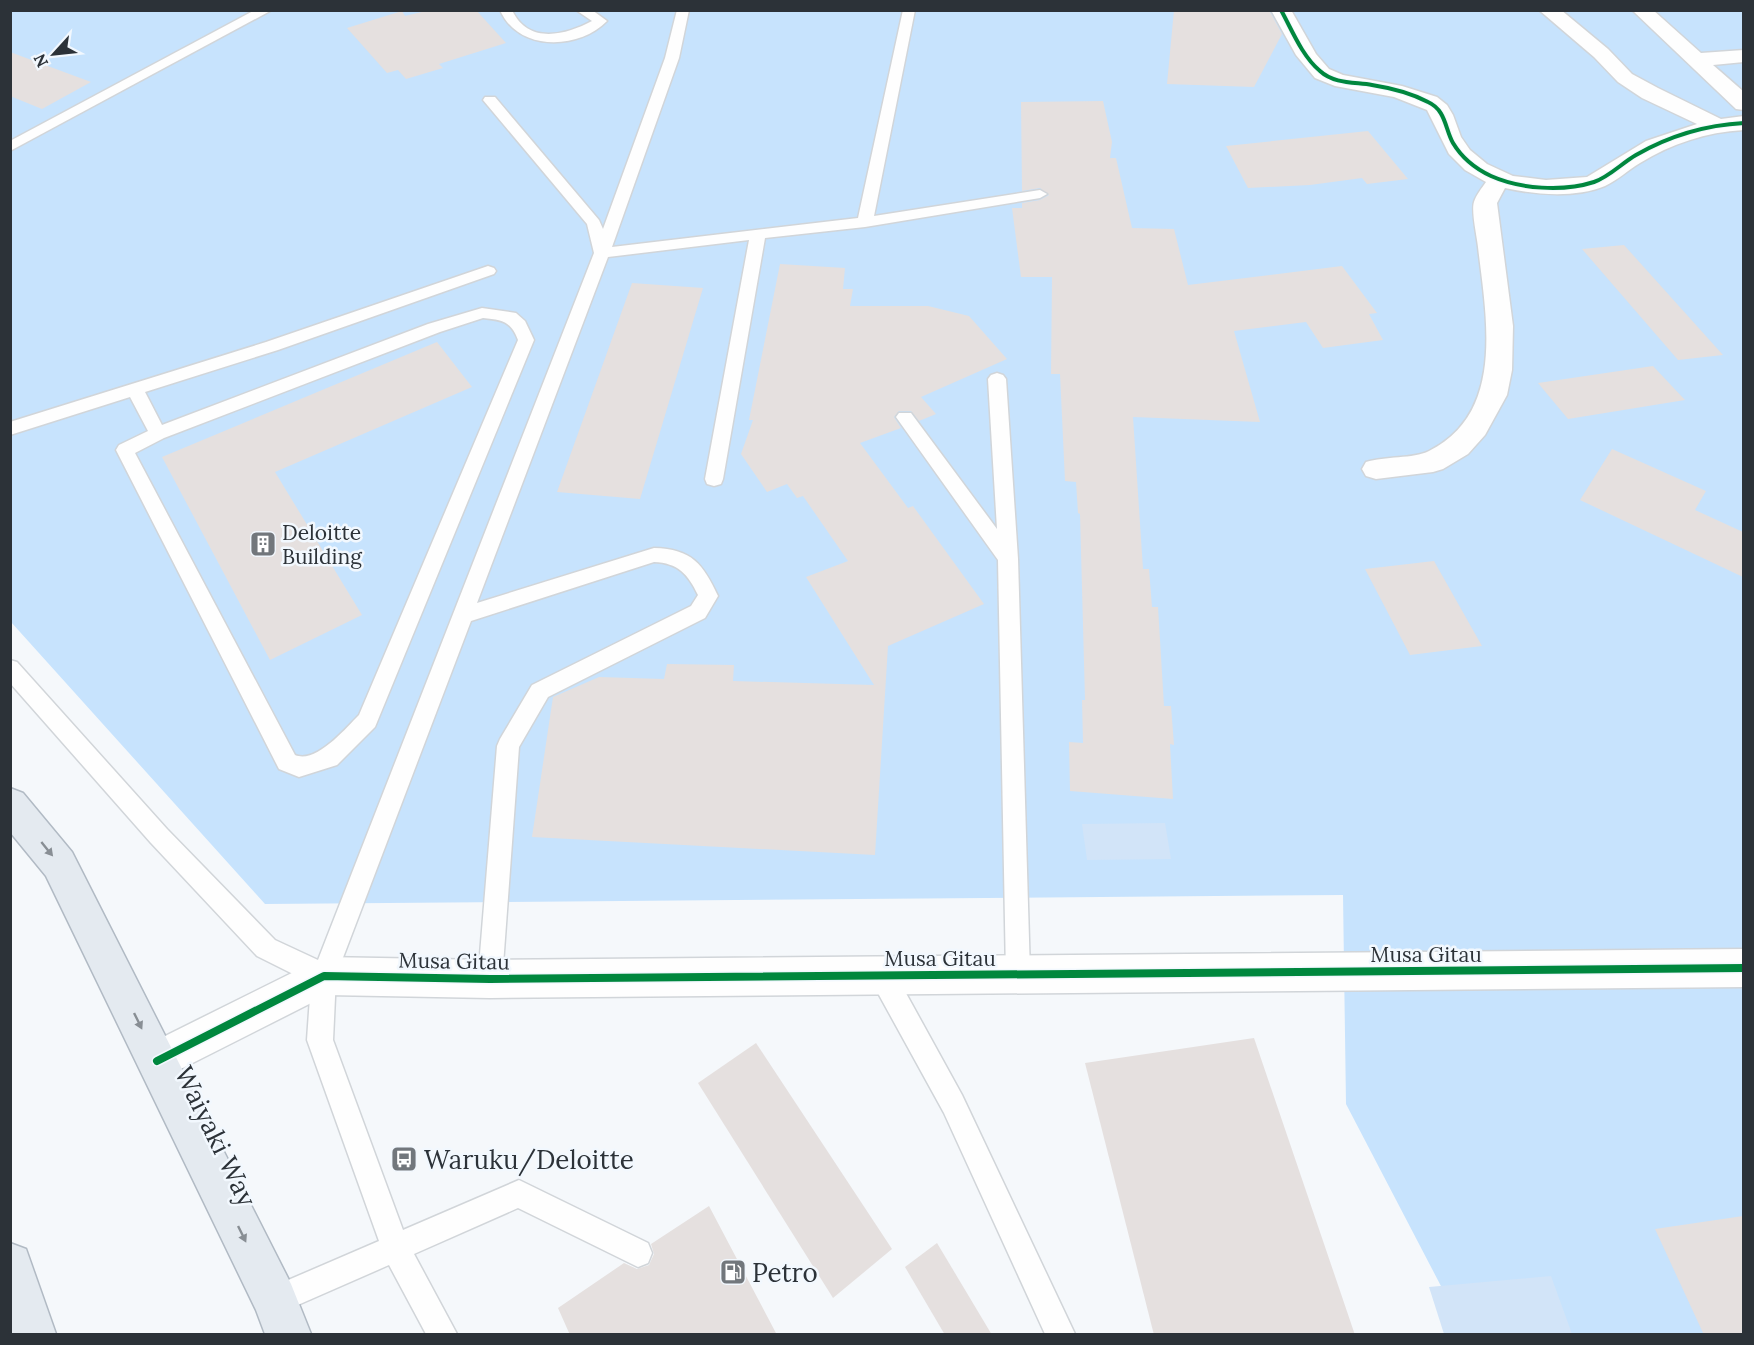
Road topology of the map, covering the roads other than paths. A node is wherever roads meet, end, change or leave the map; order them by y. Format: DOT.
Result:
graph roads {
  1 [pos="266,10"];
  2 [pos="506,10"];
  3 [pos="582,10"];
  4 [pos="683,10"];
  5 [pos="909,10"];
  6 [pos="1281,10"];
  7 [pos="1548,10"];
  8 [pos="1641,10"];
  9 [pos="1743,56"];
  10 [pos="1695,60"];
  11 [pos="490,100"];
  12 [pos="1743,104"];
  13 [pos="1743,123"];
  14 [pos="1719,126"];
  15 [pos="10,147"];
  16 [pos="1499,179"];
  17 [pos="1040,194"];
  18 [pos="864,222"];
  19 [pos="758,232"];
  20 [pos="602,252"];
  21 [pos="488,271"];
  22 [pos="997,380"];
  23 [pos="135,390"];
  24 [pos="905,417"];
  25 [pos="10,429"];
  26 [pos="158,434"];
  27 [pos="1376,469"];
  28 [pos="714,478"];
  29 [pos="1008,560"];
  30 [pos="462,616"];
  31 [pos="10,668"];
  32 [pos="10,804"];
  33 [pos="1743,968"];
  34 [pos="882,975"];
  35 [pos="1018,975"];
  36 [pos="324,976"];
  37 [pos="490,979"];
  38 [pos="157,1061"];
  39 [pos="395,1247"];
  40 [pos="638,1252"];
  41 [pos="10,1265"];
  42 [pos="281,1317"];
  43 [pos="33,1335"];
  44 [pos="442,1335"];
  45 [pos="1060,1335"];
  1 -- 15 [label="lane"];
  2 -- 3 [label="lane"];
  4 -- 20 [label="lane"];
  5 -- 18 [label="lane"];
  6 -- 16 [label="street"];
  7 -- 14 [label="street"];
  8 -- 10 [label="street"];
  9 -- 10 [label="street"];
  10 -- 12 [label="street"];
  11 -- 20 [label="lane"];
  13 -- 14 [label="street"];
  14 -- 16 [label="street"];
  16 -- 27 [label="street"];
  17 -- 18 [label="lane"];
  18 -- 19 [label="lane"];
  19 -- 20 [label="lane"];
  19 -- 28 [label="lane"];
  20 -- 30 [label="lane"];
  21 -- 23 [label="lane"];
  22 -- 29 [label="lane"];
  23 -- 25 [label="lane"];
  23 -- 26 [label="lane"];
  24 -- 29 [label="lane"];
  26 -- 26 [label="lane"];
  29 -- 35 [label="lane"];
  30 -- 36 [label="lane"];
  30 -- 37 [label="lane"];
  31 -- 36 [label="lane"];
  32 -- 38 [label="highway, Waiyaki Way, one-way"];
  33 -- 35 [label="street, Musa Gitau"];
  34 -- 35 [label="street, Musa Gitau"];
  34 -- 37 [label="street, Musa Gitau"];
  34 -- 45 [label="lane"];
  36 -- 37 [label="street, Musa Gitau"];
  36 -- 38 [label="street, Musa Gitau"];
  36 -- 39 [label="lane"];
  38 -- 42 [label="highway, Waiyaki Way, one-way"];
  39 -- 40 [label="lane"];
  39 -- 42 [label="lane"];
  39 -- 44 [label="lane"];
  41 -- 43 [label="highway"];
}
